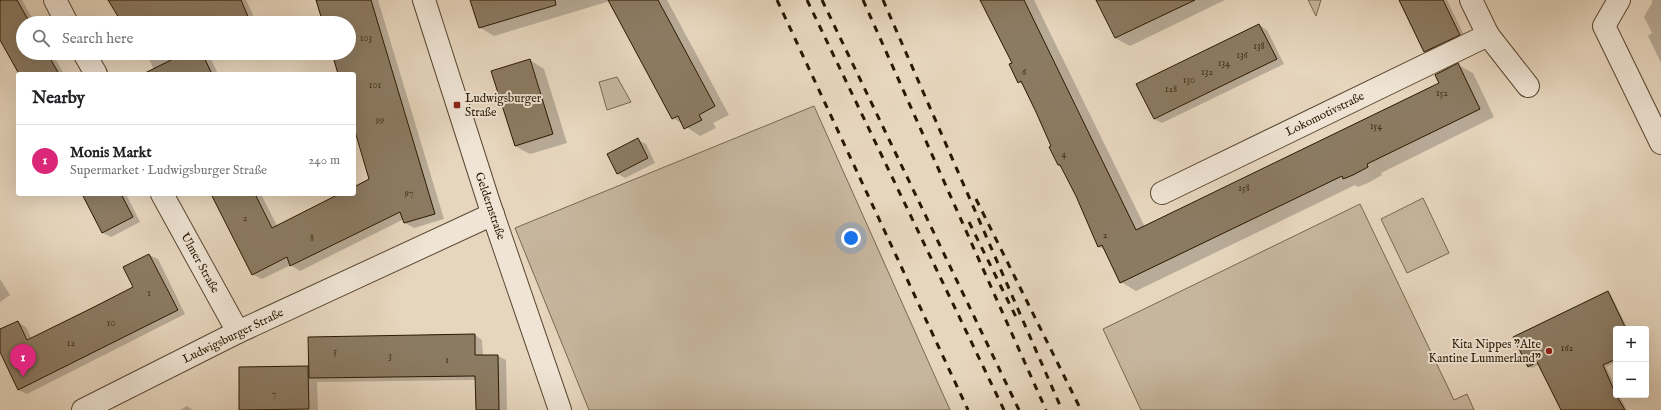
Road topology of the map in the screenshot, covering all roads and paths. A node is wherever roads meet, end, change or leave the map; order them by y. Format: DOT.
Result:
graph roads {
  1 [pos="54,0"];
  2 [pos="424,0"];
  3 [pos="1471,0"];
  4 [pos="1619,0"];
  5 [pos="63,16"];
  6 [pos="1488,34"];
  7 [pos="88,60"];
  8 [pos="95,72"];
  9 [pos="1528,86"];
  10 [pos="1661,143"];
  11 [pos="1162,193"];
  12 [pos="163,196"];
  13 [pos="493,214"];
  14 [pos="238,332"];
  15 [pos="83,410"];
  16 [pos="560,410"];
  1 -- 5 [label="street"];
  2 -- 13 [label="street, Geldernstraße"];
  3 -- 6 [label="street"];
  4 -- 10 [label="street"];
  6 -- 9 [label="street"];
  6 -- 11 [label="street, Lokomotivstraße"];
  7 -- 8 [label="street"];
  12 -- 14 [label="street, Ulmer Straße"];
  13 -- 14 [label="street, Ludwigsburger Straße"];
  13 -- 16 [label="street, Geldernstraße"];
  14 -- 15 [label="street, Ludwigsburger Straße"];
}
